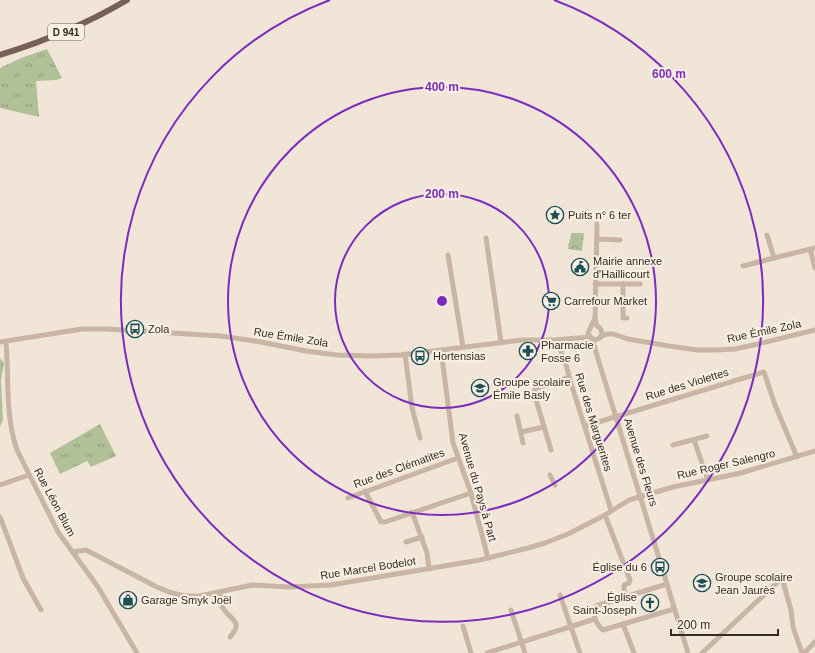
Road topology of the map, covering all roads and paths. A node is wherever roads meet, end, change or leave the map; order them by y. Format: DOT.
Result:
graph roads {
  1 [pos="127,0"];
  2 [pos="0,55"];
  3 [pos="597,224"];
  4 [pos="767,235"];
  5 [pos="486,238"];
  6 [pos="596,239"];
  7 [pos="620,240"];
  8 [pos="813,249"];
  9 [pos="448,255"];
  10 [pos="774,258"];
  11 [pos="743,266"];
  12 [pos="815,268"];
  13 [pos="595,284"];
  14 [pos="623,284"];
  15 [pos="640,284"];
  16 [pos="595,318"];
  17 [pos="626,318"];
  18 [pos="599,328"];
  19 [pos="815,330"];
  20 [pos="592,335"];
  21 [pos="602,336"];
  22 [pos="621,337"];
  23 [pos="560,340"];
  24 [pos="0,342"];
  25 [pos="6,342"];
  26 [pos="501,342"];
  27 [pos="463,347"];
  28 [pos="442,350"];
  29 [pos="405,354"];
  30 [pos="569,377"];
  31 [pos="517,416"];
  32 [pos="617,416"];
  33 [pos="585,426"];
  34 [pos="544,427"];
  35 [pos="520,432"];
  36 [pos="707,436"];
  37 [pos="420,438"];
  38 [pos="694,440"];
  39 [pos="523,443"];
  40 [pos="673,445"];
  41 [pos="551,450"];
  42 [pos="815,451"];
  43 [pos="797,457"];
  44 [pos="458,458"];
  45 [pos="29,475"];
  46 [pos="550,475"];
  47 [pos="708,480"];
  48 [pos="0,485"];
  49 [pos="555,485"];
  50 [pos="365,491"];
  51 [pos="471,493"];
  52 [pos="641,496"];
  53 [pos="348,498"];
  54 [pos="611,510"];
  55 [pos="412,512"];
  56 [pos="604,515"];
  57 [pos="0,517"];
  58 [pos="422,537"];
  59 [pos="406,542"];
  60 [pos="73,552"];
  61 [pos="488,558"];
  62 [pos="429,568"];
  63 [pos="668,584"];
  64 [pos="220,592"];
  65 [pos="560,594"];
  66 [pos="626,597"];
  67 [pos="674,608"];
  68 [pos="41,610"];
  69 [pos="511,610"];
  70 [pos="595,619"];
  71 [pos="624,624"];
  72 [pos="463,626"];
  73 [pos="571,626"];
  74 [pos="230,637"];
  75 [pos="521,642"];
  76 [pos="815,642"];
  77 [pos="137,653"];
  78 [pos="471,653"];
  79 [pos="487,653"];
  80 [pos="525,653"];
  81 [pos="580,653"];
  82 [pos="634,653"];
  83 [pos="688,653"];
  84 [pos="702,653"];
  85 [pos="802,653"];
  1 -- 2 [label="main road, D 941"];
  3 -- 6 [label="street"];
  4 -- 10 [label="street"];
  5 -- 26 [label="street"];
  6 -- 7 [label="street"];
  6 -- 13 [label="street"];
  8 -- 10 [label="street"];
  8 -- 12 [label="street"];
  9 -- 27 [label="street"];
  10 -- 11 [label="street"];
  13 -- 14 [label="street"];
  13 -- 16 [label="street"];
  14 -- 15 [label="street"];
  14 -- 17 [label="street"];
  16 -- 18 [label="street"];
  16 -- 20 [label="street, Avenue des Fleurs"];
  18 -- 20 [label="street"];
  18 -- 21 [label="street"];
  18 -- 22 [label="street, Rue Émile Zola"];
  19 -- 22 [label="street, Rue Émile Zola"];
  20 -- 21 [label="street, Rue Émile Zola"];
  20 -- 23 [label="street, Rue Émile Zola"];
  20 -- 32 [label="street, Avenue des Fleurs"];
  21 -- 22 [label="street, Rue Émile Zola"];
  23 -- 26 [label="street, Rue Émile Zola"];
  23 -- 30 [label="street, Rue des Marguerites"];
  24 -- 25 [label="street, Rue Émile Zola"];
  25 -- 29 [label="street, Rue Émile Zola"];
  25 -- 45 [label="street, Rue Léon Blum"];
  26 -- 27 [label="street, Rue Émile Zola"];
  27 -- 28 [label="street, Rue Émile Zola"];
  28 -- 29 [label="street, Rue Émile Zola"];
  28 -- 44 [label="street, Avenue du Pays à Part"];
  29 -- 37 [label="street"];
  30 -- 33 [label="street, Rue des Marguerites"];
  30 -- 34 [label="street"];
  31 -- 35 [label="street"];
  32 -- 33 [label="street, Rue des Violettes"];
  32 -- 43 [label="street, Rue des Violettes"];
  32 -- 52 [label="street, Avenue des Fleurs"];
  33 -- 54 [label="street, Rue des Marguerites"];
  34 -- 35 [label="street"];
  34 -- 41 [label="street"];
  35 -- 39 [label="street"];
  36 -- 38 [label="street"];
  38 -- 40 [label="street"];
  38 -- 47 [label="street"];
  42 -- 43 [label="street, Rue Roger Salengro"];
  43 -- 47 [label="street, Rue Roger Salengro"];
  44 -- 50 [label="street, Rue des Clématites"];
  44 -- 51 [label="street, Avenue du Pays à Part"];
  45 -- 48 [label="street"];
  45 -- 60 [label="street, Rue Léon Blum"];
  46 -- 49 [label="street"];
  47 -- 52 [label="street, Rue Roger Salengro"];
  50 -- 53 [label="street, Rue des Clématites"];
  50 -- 55 [label="street"];
  51 -- 55 [label="street"];
  51 -- 61 [label="street, Avenue du Pays à Part"];
  52 -- 54 [label="street, Rue Marcel Bodelot"];
  52 -- 63 [label="street, Avenue des Fleurs"];
  54 -- 56 [label="street, Rue Marcel Bodelot"];
  55 -- 58 [label="street"];
  56 -- 61 [label="street, Rue Marcel Bodelot"];
  56 -- 66 [label="street"];
  57 -- 68 [label="street"];
  58 -- 59 [label="street"];
  58 -- 62 [label="street"];
  60 -- 64 [label="street, Rue Marcel Bodelot"];
  60 -- 77 [label="street, Rue Léon Blum"];
  61 -- 62 [label="street, Rue Marcel Bodelot"];
  62 -- 64 [label="street, Rue Marcel Bodelot"];
  63 -- 66 [label="street"];
  63 -- 67 [label="street, Avenue des Fleurs"];
  64 -- 74 [label="street"];
  65 -- 73 [label="street"];
  66 -- 70 [label="street"];
  67 -- 71 [label="street"];
  67 -- 83 [label="street, Avenue des Fleurs"];
  69 -- 75 [label="street"];
  70 -- 71 [label="street"];
  70 -- 73 [label="street"];
  71 -- 82 [label="street"];
  72 -- 78 [label="street"];
  73 -- 75 [label="street"];
  73 -- 81 [label="street"];
  75 -- 79 [label="street"];
  75 -- 80 [label="street"];
  76 -- 85 [label="street"];
  84 -- 85 [label="street"];
}
